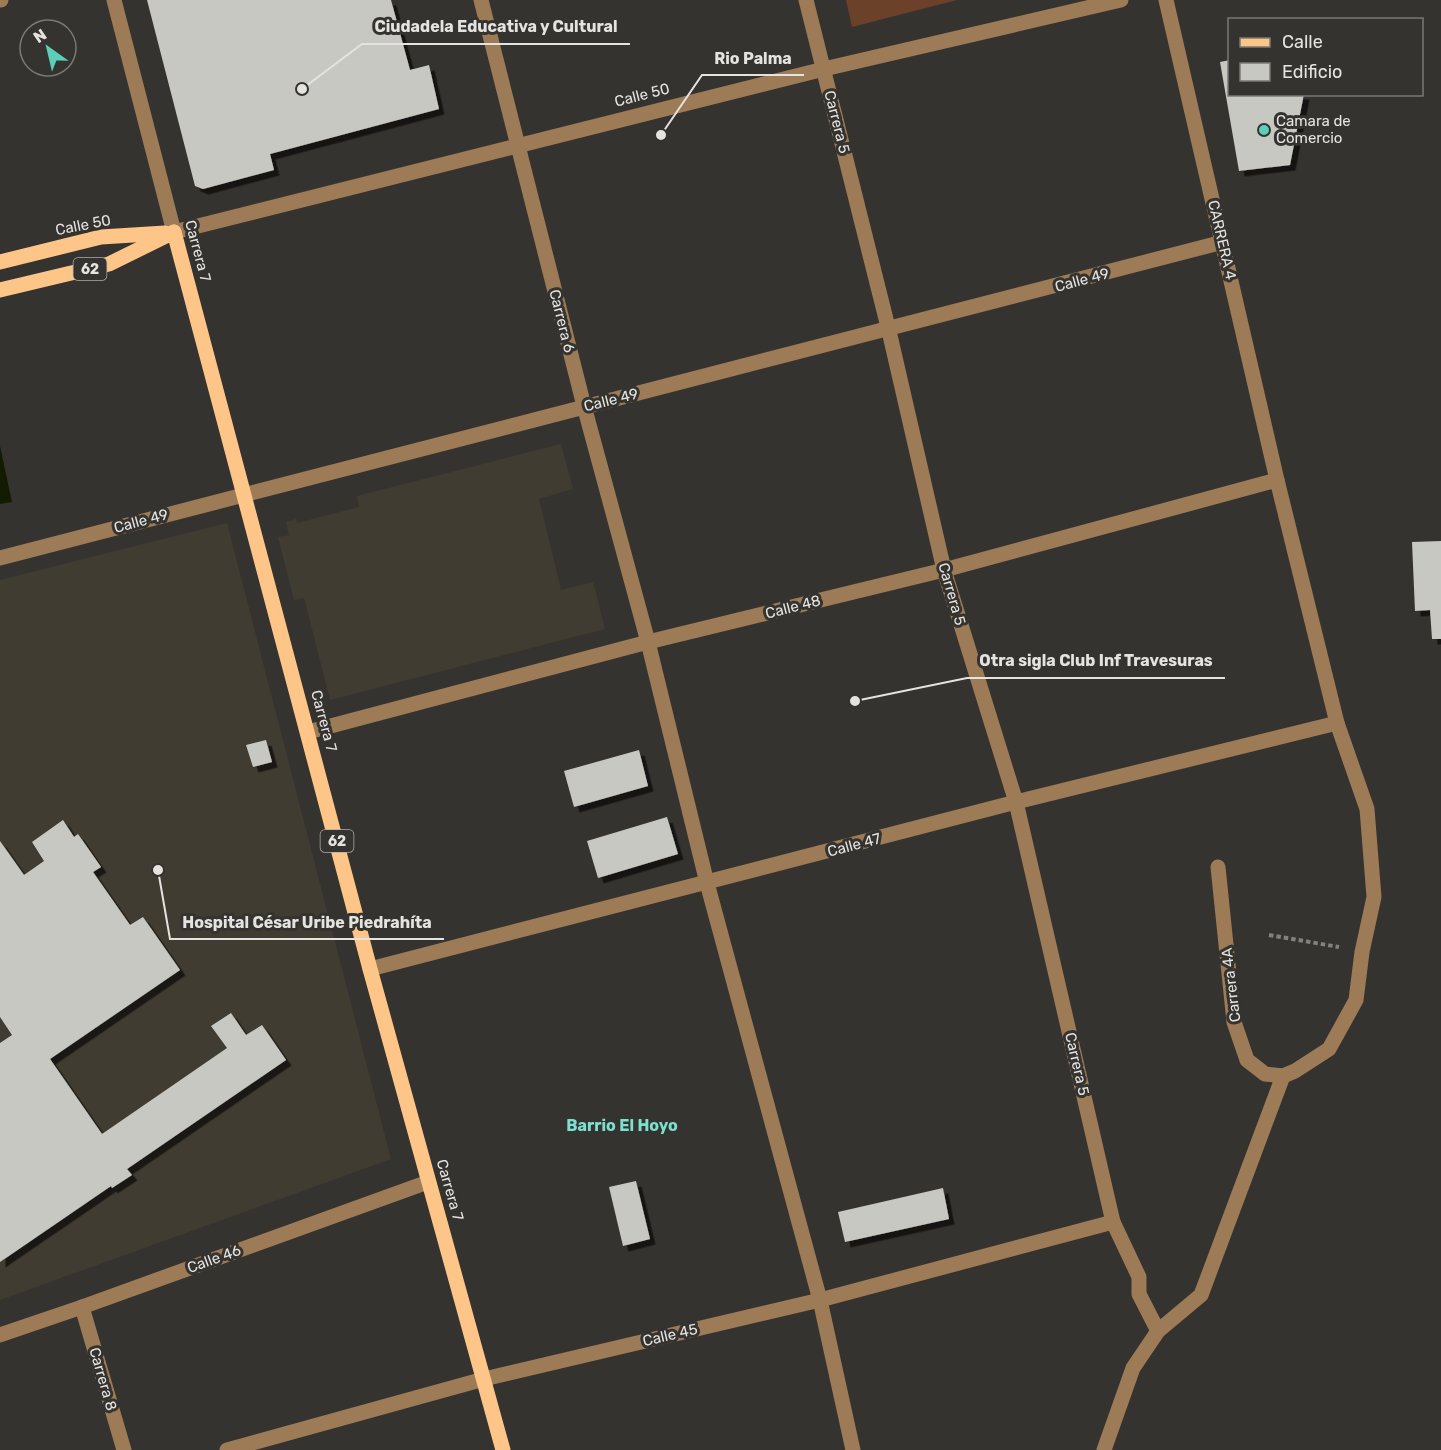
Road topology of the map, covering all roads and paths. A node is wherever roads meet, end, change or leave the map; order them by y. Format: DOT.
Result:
graph roads {
  1 [pos="114,0"];
  2 [pos="481,0"];
  3 [pos="806,0"];
  4 [pos="1121,0"];
  5 [pos="1166,0"];
  6 [pos="824,69"];
  7 [pos="518,144"];
  8 [pos="174,232"];
  9 [pos="1223,242"];
  10 [pos="0,262"];
  11 [pos="0,290"];
  12 [pos="889,331"];
  13 [pos="584,406"];
  14 [pos="1278,480"];
  15 [pos="245,494"];
  16 [pos="0,558"];
  17 [pos="944,570"];
  18 [pos="648,642"];
  19 [pos="1337,723"];
  20 [pos="308,732"];
  21 [pos="1016,802"];
  22 [pos="1218,867"];
  23 [pos="707,883"];
  24 [pos="1269,935"];
  25 [pos="1362,952"];
  26 [pos="370,969"];
  27 [pos="1283,1076"];
  28 [pos="428,1182"];
  29 [pos="1113,1222"];
  30 [pos="820,1300"];
  31 [pos="82,1307"];
  32 [pos="1158,1331"];
  33 [pos="0,1335"];
  34 [pos="484,1379"];
  35 [pos="124,1450"];
  36 [pos="227,1450"];
  37 [pos="503,1450"];
  38 [pos="853,1450"];
  39 [pos="1104,1450"];
  1 -- 8 [label="street, Carrera 7"];
  2 -- 7 [label="street, Carrera 6"];
  3 -- 6 [label="street, Carrera 5"];
  4 -- 6 [label="street, Calle 50"];
  5 -- 9 [label="street, CARRERA 4"];
  6 -- 7 [label="street, Calle 50"];
  6 -- 12 [label="street, Carrera 5"];
  7 -- 8 [label="street, Calle 50"];
  7 -- 13 [label="street, Carrera 6"];
  8 -- 10 [label="main road, Calle 50 / 62"];
  8 -- 11 [label="main road, Calle 50 / 62"];
  8 -- 15 [label="main road, Carrera 7 / 62"];
  9 -- 12 [label="street, Calle 49"];
  9 -- 14 [label="street, CARRERA 4"];
  12 -- 13 [label="street, Calle 49"];
  12 -- 17 [label="street, Carrera 5"];
  13 -- 15 [label="street, Calle 49"];
  13 -- 18 [label="street, Carrera 6"];
  14 -- 17 [label="street, Calle 48"];
  14 -- 19 [label="street, CARRERA 4"];
  15 -- 16 [label="street, Calle 49"];
  15 -- 20 [label="main road, Carrera 7 / 62"];
  17 -- 18 [label="street, Calle 48"];
  17 -- 21 [label="street, Carrera 5"];
  18 -- 20 [label="street, Calle 48"];
  18 -- 23 [label="street, Carrera 6"];
  19 -- 21 [label="street, Calle 47"];
  19 -- 25 [label="street, CARRERA 4"];
  20 -- 26 [label="main road, Carrera 7 / 62"];
  21 -- 23 [label="street, Calle 47"];
  21 -- 29 [label="street, Carrera 5"];
  22 -- 27 [label="street, Carrera 4A"];
  23 -- 26 [label="street, Calle 47"];
  23 -- 30 [label="street, Carrera 6"];
  24 -- 25 [label="path"];
  25 -- 27 [label="street, CARRERA 4"];
  26 -- 28 [label="main road, Carrera 7 / 62"];
  27 -- 32 [label="street"];
  28 -- 31 [label="street, Calle 46"];
  28 -- 34 [label="main road, Carrera 7 / 62"];
  29 -- 30 [label="street, Calle 45"];
  29 -- 32 [label="street, Carrera 5"];
  30 -- 34 [label="street, Calle 45"];
  30 -- 38 [label="street, Carrera 6"];
  31 -- 33 [label="street, Calle 46"];
  31 -- 35 [label="street, Carrera 8"];
  32 -- 39 [label="street"];
  34 -- 36 [label="street, Calle 45"];
  34 -- 37 [label="main road, Carrera 7 / 62"];
}
